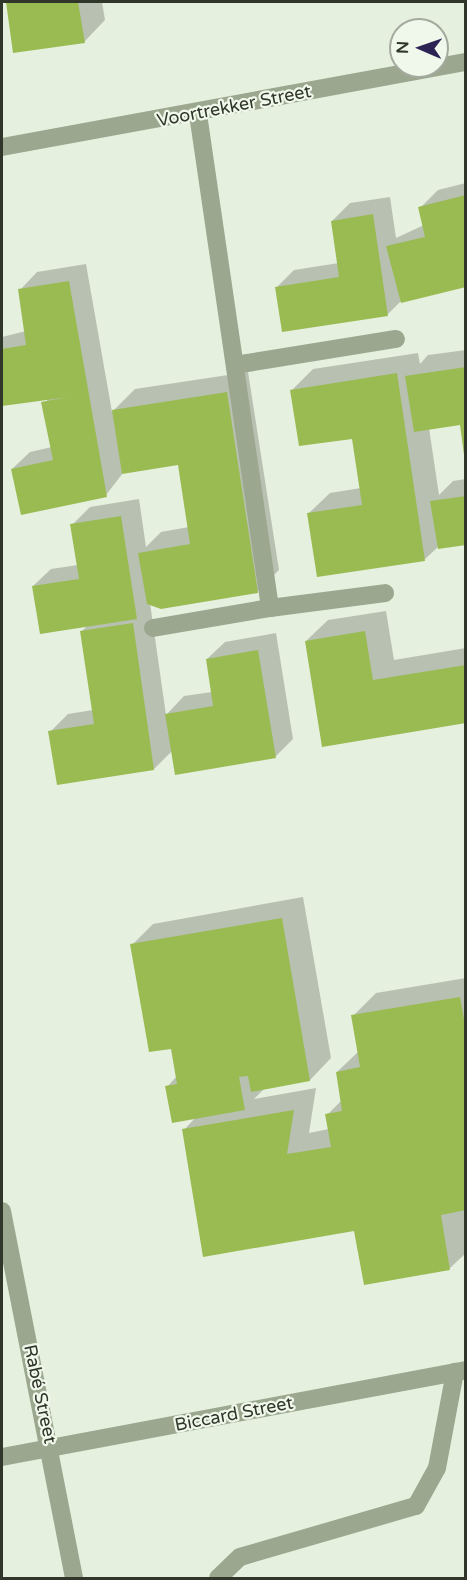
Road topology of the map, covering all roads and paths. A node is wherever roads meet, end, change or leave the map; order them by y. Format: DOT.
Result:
graph roads {
  1 [pos="465,62"];
  2 [pos="198,114"];
  3 [pos="2,147"];
  4 [pos="396,339"];
  5 [pos="235,365"];
  6 [pos="385,593"];
  7 [pos="270,608"];
  8 [pos="153,628"];
  9 [pos="2,1211"];
  10 [pos="460,1371"];
  11 [pos="51,1448"];
  12 [pos="2,1457"];
  13 [pos="74,1578"];
  14 [pos="218,1578"];
  1 -- 2 [label="street, Voortrekker Street"];
  2 -- 3 [label="street, Voortrekker Street"];
  2 -- 5 [label="street"];
  4 -- 5 [label="street"];
  5 -- 7 [label="street"];
  6 -- 7 [label="street"];
  7 -- 8 [label="street"];
  9 -- 11 [label="street, Rabé Street"];
  10 -- 11 [label="street, Biccard Street"];
  10 -- 14 [label="street"];
  11 -- 12 [label="street, Biccard Street"];
  11 -- 13 [label="street, Rabé Street"];
}
